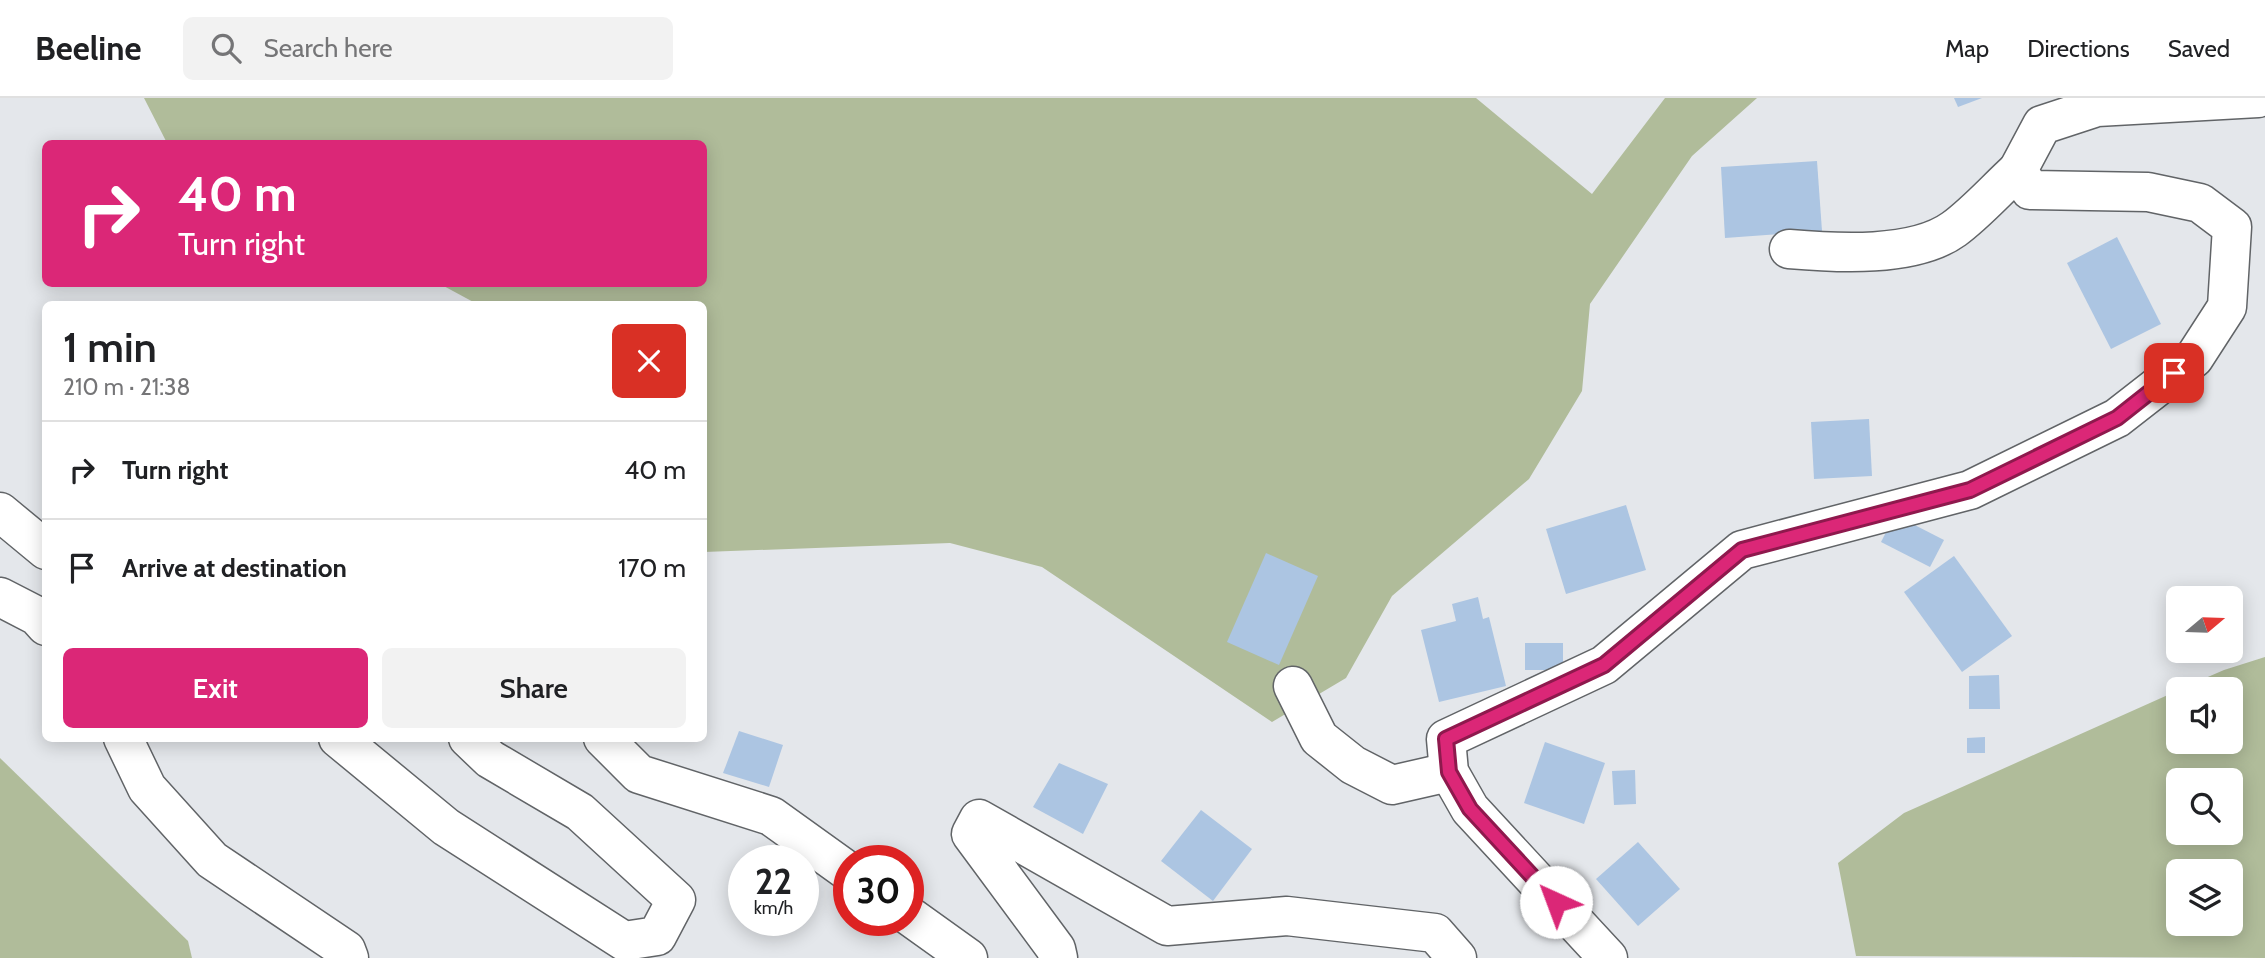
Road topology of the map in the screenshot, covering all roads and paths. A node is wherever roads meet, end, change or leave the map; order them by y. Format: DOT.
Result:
graph roads {
  1 [pos="2258,98"];
  2 [pos="2018,170"];
  3 [pos="1789,249"];
  4 [pos="0,512"];
  5 [pos="42,547"];
  6 [pos="0,597"];
  7 [pos="42,622"];
  8 [pos="1293,686"];
  9 [pos="125,742"];
  10 [pos="343,742"];
  11 [pos="472,742"];
  12 [pos="607,742"];
  13 [pos="1449,772"];
  14 [pos="833,861"];
  15 [pos="924,926"];
  16 [pos="614,949"];
  17 [pos="349,958"];
  18 [pos="968,958"];
  19 [pos="1058,958"];
  20 [pos="1457,958"];
  21 [pos="1608,958"];
  1 -- 2 [label="street"];
  2 -- 3 [label="street"];
  2 -- 13 [label="street"];
  4 -- 5 [label="street"];
  6 -- 7 [label="street"];
  8 -- 13 [label="street"];
  9 -- 17 [label="street"];
  10 -- 16 [label="street"];
  11 -- 16 [label="street"];
  12 -- 14 [label="street"];
  13 -- 21 [label="street"];
  15 -- 18 [label="street"];
  19 -- 20 [label="street"];
}
